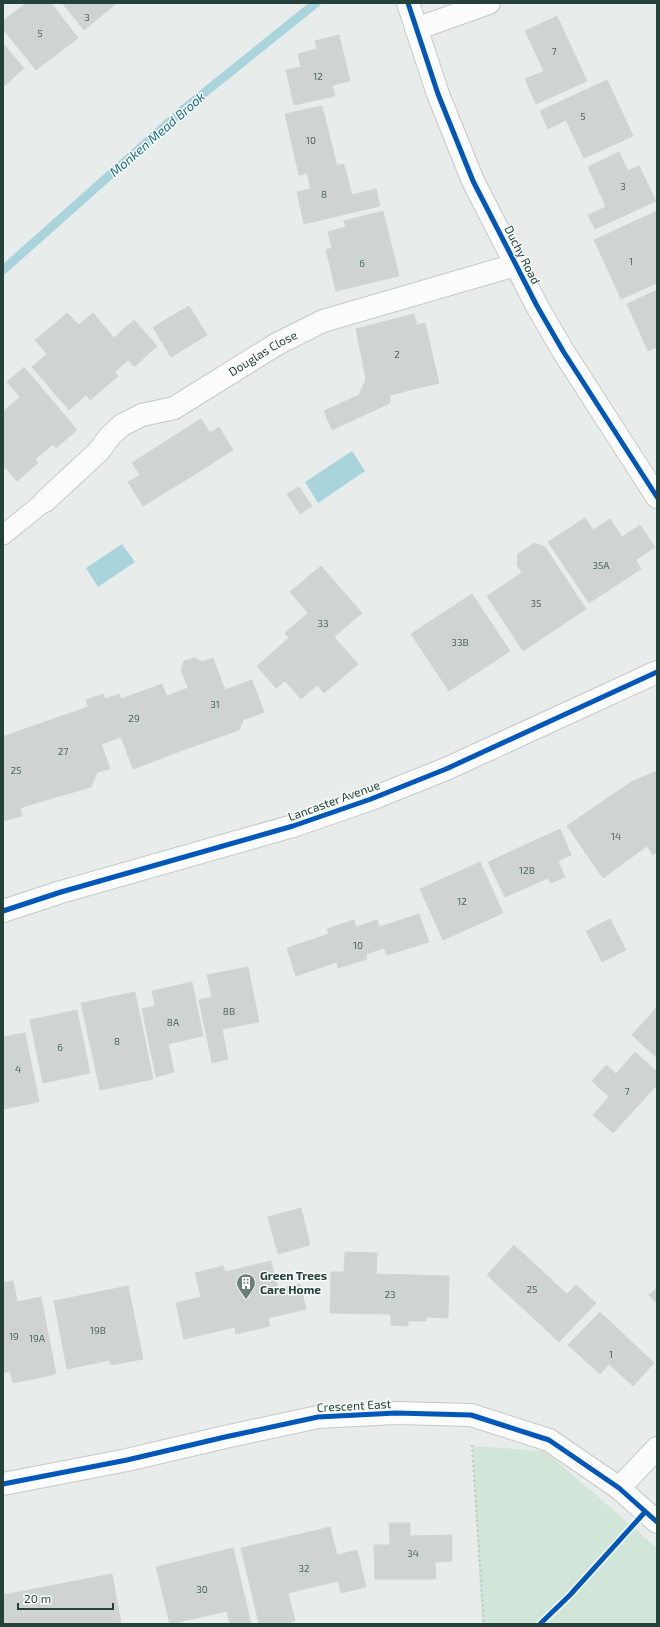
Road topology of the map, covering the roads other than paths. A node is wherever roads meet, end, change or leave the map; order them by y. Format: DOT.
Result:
graph roads {
  1 [pos="408,3"];
  2 [pos="488,3"];
  3 [pos="416,29"];
  4 [pos="515,265"];
  5 [pos="657,497"];
  6 [pos="44,501"];
  7 [pos="3,535"];
  8 [pos="657,672"];
  9 [pos="3,911"];
  10 [pos="657,1448"];
  11 [pos="3,1484"];
  12 [pos="619,1488"];
  13 [pos="657,1522"];
  1 -- 3 [label="street, Duchy Road"];
  2 -- 3 [label="street"];
  3 -- 4 [label="street, Duchy Road"];
  4 -- 5 [label="street, Duchy Road"];
  4 -- 6 [label="street, Douglas Close"];
  6 -- 7 [label="lane"];
  8 -- 9 [label="street, Lancaster Avenue"];
  10 -- 12 [label="street"];
  11 -- 12 [label="street, Crescent East"];
  12 -- 13 [label="street, Crescent East"];
}
